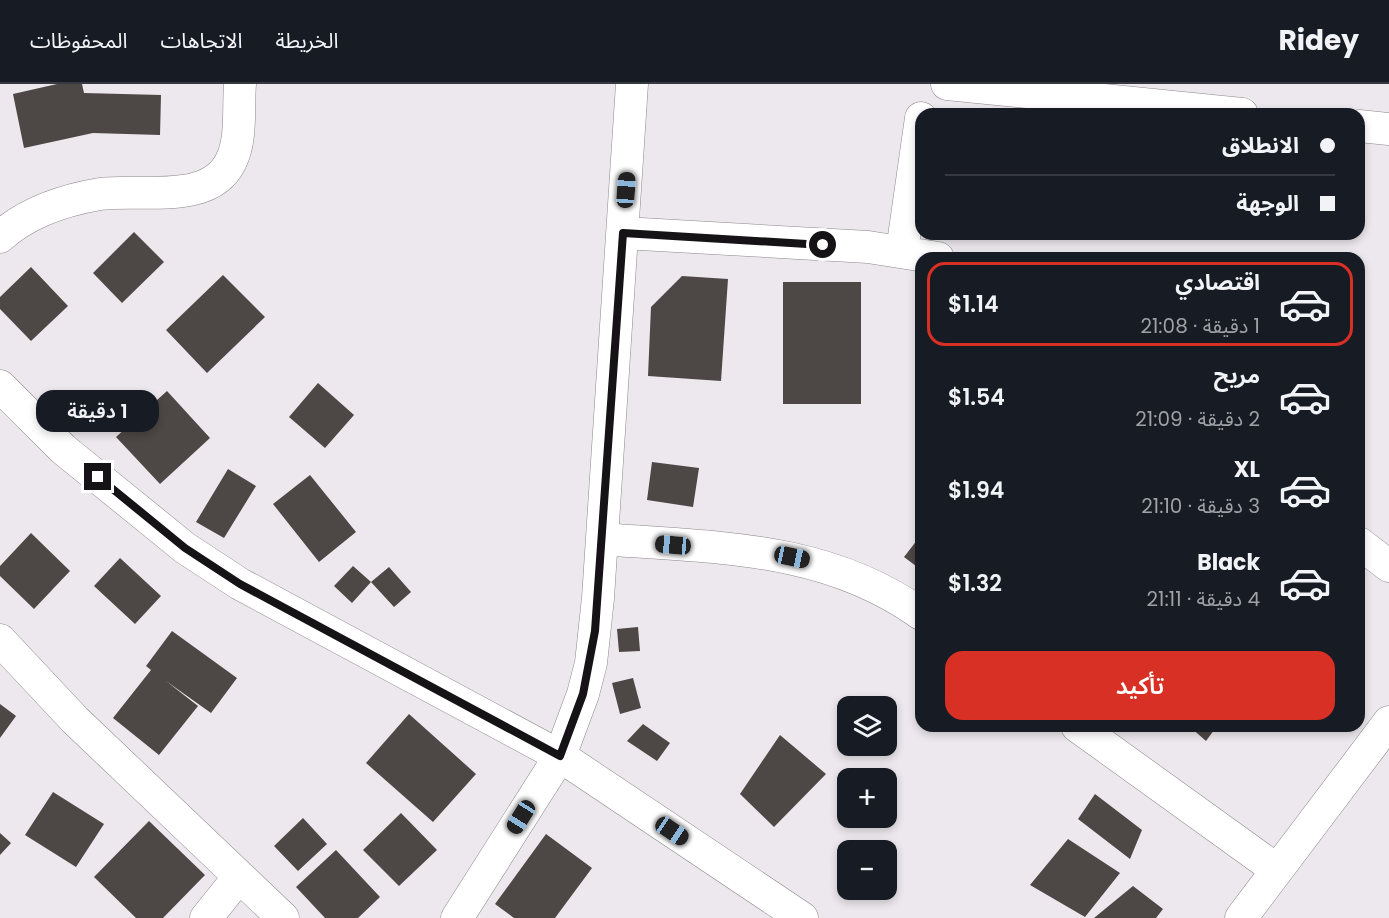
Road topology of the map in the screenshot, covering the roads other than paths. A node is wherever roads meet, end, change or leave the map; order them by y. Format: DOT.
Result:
graph roads {
  1 [pos="240,84"];
  2 [pos="632,84"];
  3 [pos="926,84"];
  4 [pos="947,84"];
  5 [pos="922,108"];
  6 [pos="1183,108"];
  7 [pos="1365,127"];
  8 [pos="1389,129"];
  9 [pos="915,159"];
  10 [pos="623,233"];
  11 [pos="0,237"];
  12 [pos="902,251"];
  13 [pos="915,254"];
  14 [pos="0,386"];
  15 [pos="602,539"];
  16 [pos="1365,548"];
  17 [pos="1389,566"];
  18 [pos="915,610"];
  19 [pos="0,640"];
  20 [pos="1389,722"];
  21 [pos="1085,732"];
  22 [pos="560,756"];
  23 [pos="1277,870"];
  24 [pos="239,877"];
  25 [pos="207,918"];
  26 [pos="283,918"];
  27 [pos="458,918"];
  28 [pos="802,918"];
  29 [pos="1241,918"];
  1 -- 11 [label="street"];
  2 -- 10 [label="street"];
  3 -- 5 [label="street"];
  4 -- 6 [label="street"];
  7 -- 8 [label="street"];
  9 -- 12 [label="street"];
  10 -- 12 [label="street"];
  10 -- 15 [label="street"];
  12 -- 13 [label="street"];
  14 -- 22 [label="street"];
  15 -- 18 [label="street"];
  15 -- 22 [label="street"];
  16 -- 17 [label="street"];
  19 -- 24 [label="street"];
  20 -- 23 [label="street"];
  21 -- 23 [label="street"];
  22 -- 27 [label="street"];
  22 -- 28 [label="street"];
  23 -- 29 [label="street"];
  24 -- 25 [label="street"];
  24 -- 26 [label="street"];
}
